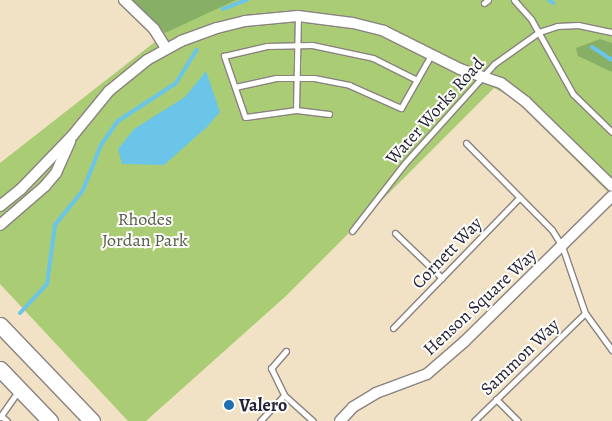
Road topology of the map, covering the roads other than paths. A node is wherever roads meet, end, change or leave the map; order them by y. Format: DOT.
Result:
graph roads {
  1 [pos="124,0"];
  2 [pos="514,0"];
  3 [pos="298,16"];
  4 [pos="538,32"];
  5 [pos="612,32"];
  6 [pos="297,44"];
  7 [pos="166,48"];
  8 [pos="432,54"];
  9 [pos="482,76"];
  10 [pos="296,77"];
  11 [pos="417,80"];
  12 [pos="235,87"];
  13 [pos="296,110"];
  14 [pos="329,114"];
  15 [pos="612,132"];
  16 [pos="73,134"];
  17 [pos="466,142"];
  18 [pos="612,186"];
  19 [pos="612,196"];
  20 [pos="520,197"];
  21 [pos="0,206"];
  22 [pos="0,225"];
  23 [pos="352,231"];
  24 [pos="395,233"];
  25 [pos="562,246"];
  26 [pos="442,278"];
  27 [pos="585,313"];
  28 [pos="0,325"];
  29 [pos="393,328"];
  30 [pos="612,350"];
  31 [pos="286,351"];
  32 [pos="0,369"];
  33 [pos="19,389"];
  34 [pos="284,394"];
  35 [pos="496,399"];
  36 [pos="0,416"];
  37 [pos="311,420"];
  38 [pos="7,421"];
  39 [pos="50,421"];
  40 [pos="92,421"];
  41 [pos="260,421"];
  42 [pos="340,421"];
  43 [pos="474,421"];
  44 [pos="518,421"];
  1 -- 7 [label="street"];
  2 -- 4 [label="lane"];
  3 -- 6 [label="lane"];
  3 -- 7 [label="street"];
  3 -- 8 [label="street"];
  4 -- 5 [label="lane, Water Works Road"];
  4 -- 9 [label="lane, Water Works Road"];
  4 -- 15 [label="lane"];
  6 -- 10 [label="lane"];
  6 -- 11 [label="lane"];
  6 -- 12 [label="lane"];
  7 -- 16 [label="street"];
  8 -- 9 [label="street"];
  8 -- 11 [label="lane"];
  9 -- 18 [label="street"];
  9 -- 23 [label="lane, Water Works Road"];
  10 -- 11 [label="lane"];
  10 -- 12 [label="lane"];
  10 -- 13 [label="lane"];
  12 -- 13 [label="lane"];
  13 -- 14 [label="lane"];
  16 -- 21 [label="street"];
  16 -- 22 [label="street"];
  17 -- 20 [label="lane"];
  19 -- 25 [label="street, Henson Square Way"];
  20 -- 25 [label="lane"];
  20 -- 26 [label="lane, Cornett Way"];
  24 -- 26 [label="lane"];
  25 -- 27 [label="lane"];
  25 -- 42 [label="street, Henson Square Way"];
  26 -- 29 [label="lane, Cornett Way"];
  27 -- 30 [label="lane"];
  27 -- 35 [label="lane, Sammon Way"];
  28 -- 40 [label="main road"];
  31 -- 34 [label="lane"];
  32 -- 33 [label="main road"];
  33 -- 36 [label="lane"];
  33 -- 39 [label="main road"];
  34 -- 37 [label="lane"];
  34 -- 41 [label="lane"];
  35 -- 43 [label="lane, Sammon Way"];
  35 -- 44 [label="lane"];
  36 -- 38 [label="lane"];
}
